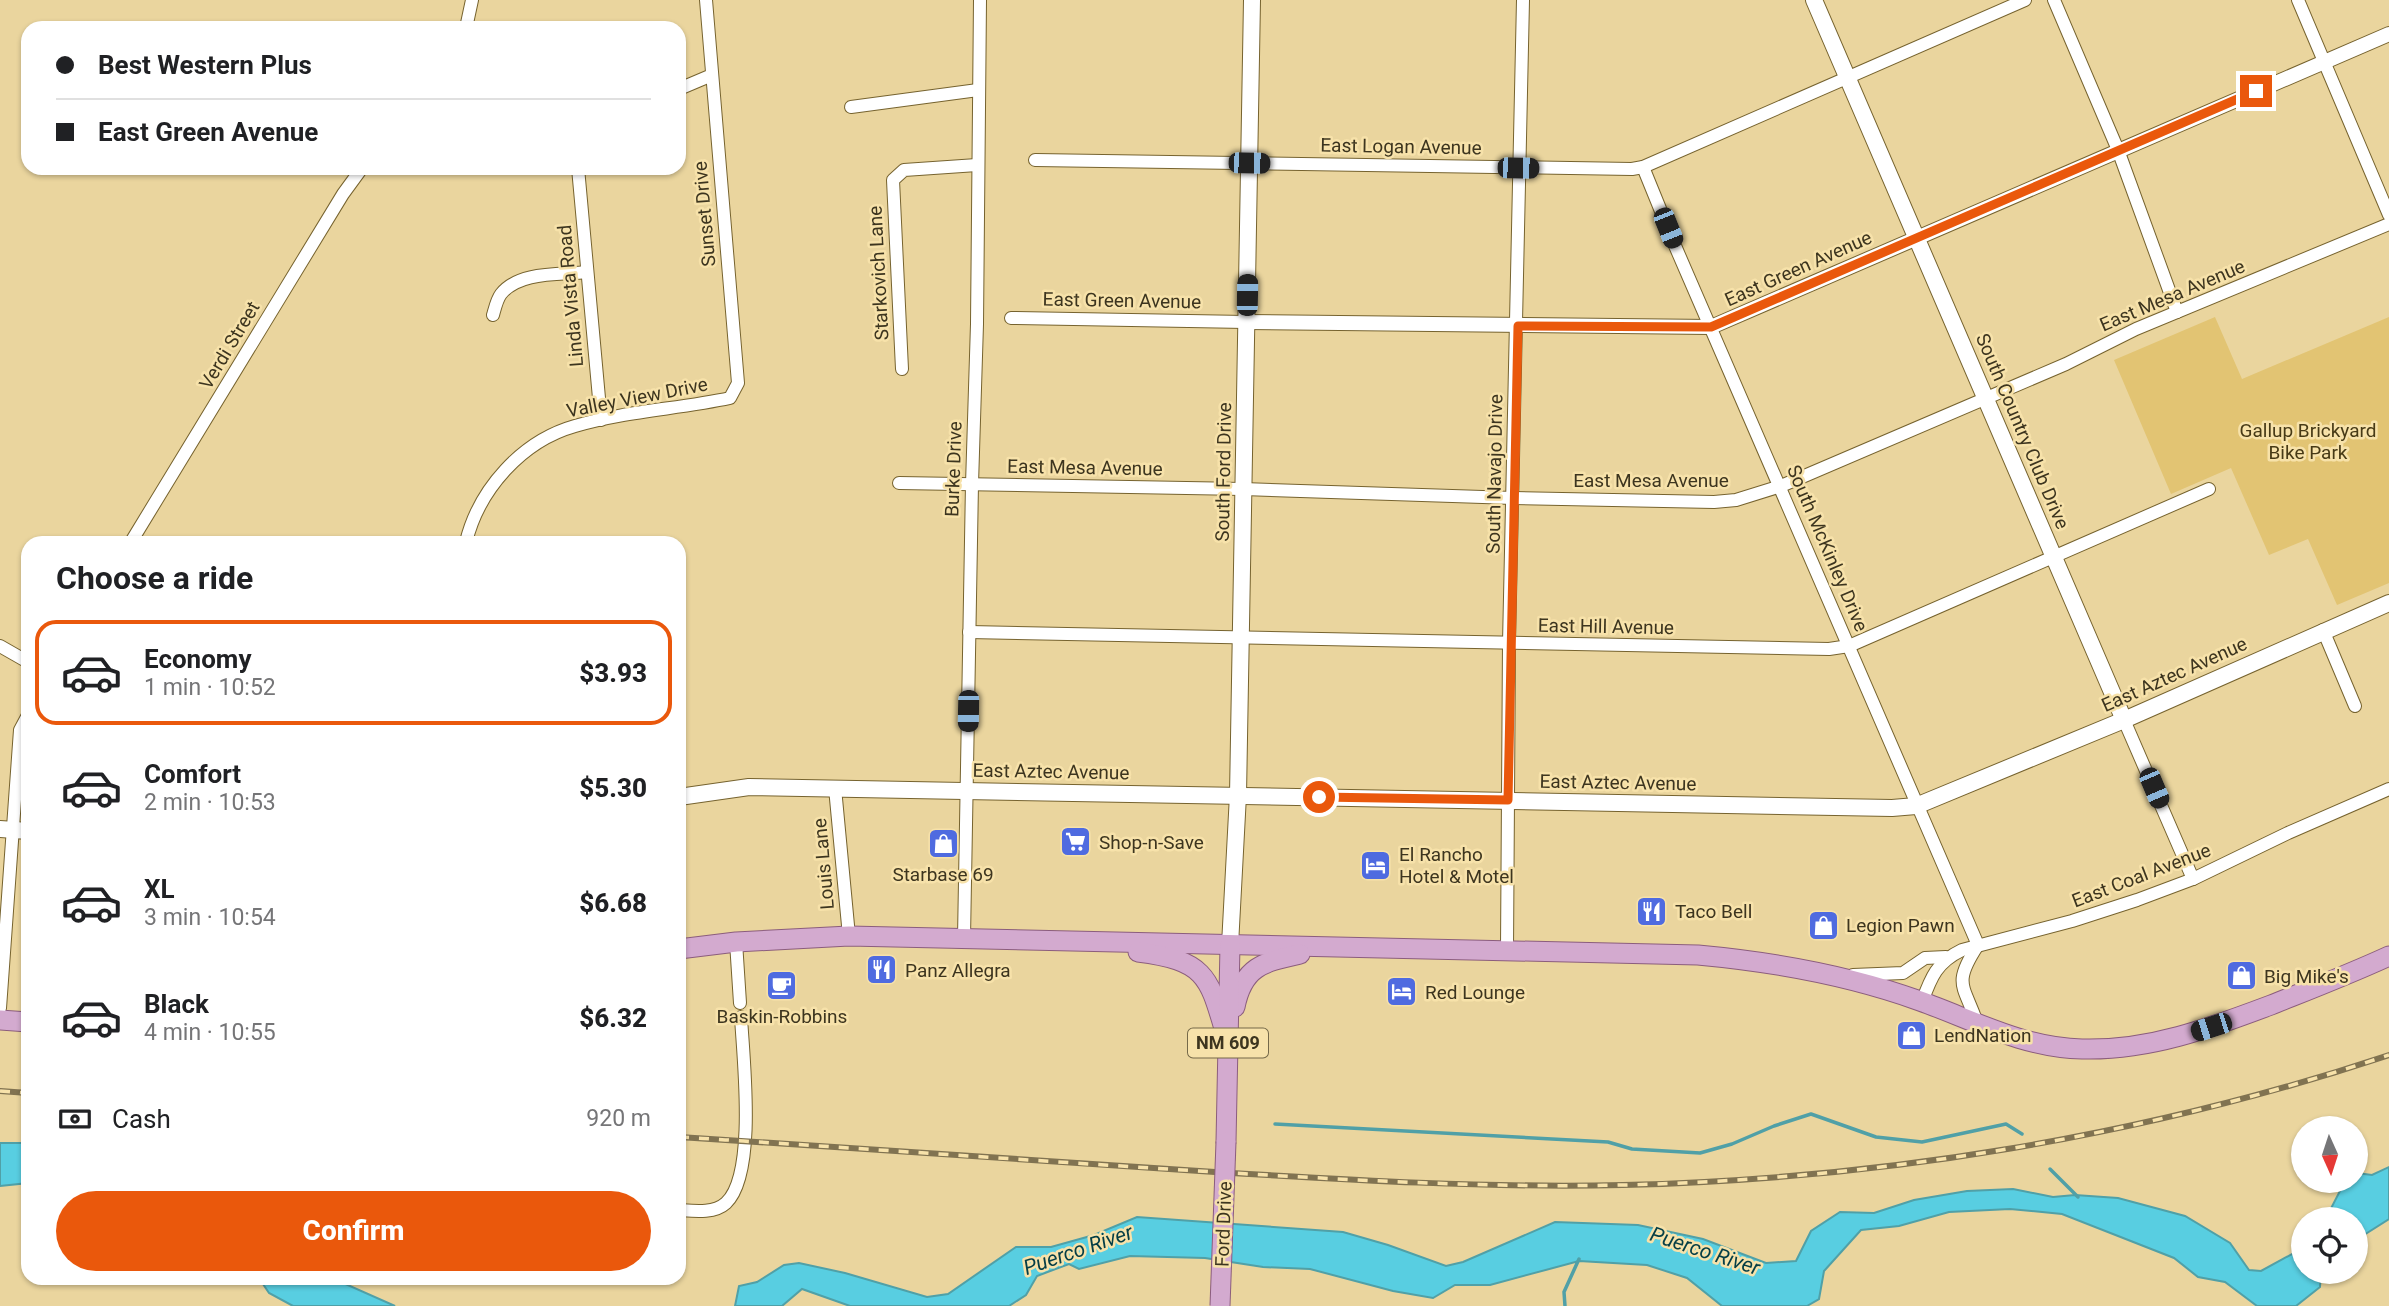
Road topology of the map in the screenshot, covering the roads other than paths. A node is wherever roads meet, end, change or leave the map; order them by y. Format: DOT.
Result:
graph roads {
  1 [pos="472,0"];
  2 [pos="706,0"];
  3 [pos="980,0"];
  4 [pos="1252,0"];
  5 [pos="1523,0"];
  6 [pos="1814,0"];
  7 [pos="2025,0"];
  8 [pos="2054,0"];
  9 [pos="2298,0"];
  10 [pos="468,21"];
  11 [pos="2389,34"];
  12 [pos="2325,61"];
  13 [pos="712,75"];
  14 [pos="1847,76"];
  15 [pos="686,86"];
  16 [pos="978,90"];
  17 [pos="851,107"];
  18 [pos="2118,150"];
  19 [pos="1035,160"];
  20 [pos="1249,163"];
  21 [pos="977,165"];
  22 [pos="1643,167"];
  23 [pos="1518,168"];
  24 [pos="357,175"];
  25 [pos="579,175"];
  26 [pos="2389,215"];
  27 [pos="2389,224"];
  28 [pos="1916,237"];
  29 [pos="587,272"];
  30 [pos="2177,312"];
  31 [pos="493,315"];
  32 [pos="1011,318"];
  33 [pos="1246,322"];
  34 [pos="1518,326"];
  35 [pos="1711,327"];
  36 [pos="902,369"];
  37 [pos="737,383"];
  38 [pos="1985,397"];
  39 [pos="601,420"];
  40 [pos="899,483"];
  41 [pos="972,484"];
  42 [pos="1781,486"];
  43 [pos="1243,489"];
  44 [pos="2209,489"];
  45 [pos="1513,498"];
  46 [pos="135,536"];
  47 [pos="468,536"];
  48 [pos="2053,556"];
  49 [pos="2389,603"];
  50 [pos="2323,631"];
  51 [pos="969,632"];
  52 [pos="1241,639"];
  53 [pos="1510,643"];
  54 [pos="0,646"];
  55 [pos="1849,646"];
  56 [pos="21,658"];
  57 [pos="2355,706"];
  58 [pos="2124,720"];
  59 [pos="21,728"];
  60 [pos="835,789"];
  61 [pos="2389,789"];
  62 [pos="966,791"];
  63 [pos="1238,795"];
  64 [pos="686,796"];
  65 [pos="1508,800"];
  66 [pos="1916,806"];
  67 [pos="13,830"];
  68 [pos="2193,879"];
  69 [pos="849,936"];
  70 [pos="964,939"];
  71 [pos="1033,940"];
  72 [pos="736,943"];
  73 [pos="1230,945"];
  74 [pos="1978,945"];
  75 [pos="1364,947"];
  76 [pos="686,948"];
  77 [pos="1507,950"];
  78 [pos="2389,956"];
  79 [pos="1946,957"];
  80 [pos="1837,976"];
  81 [pos="1922,1002"];
  82 [pos="740,1003"];
  83 [pos="0,1009"];
  84 [pos="741,1017"];
  85 [pos="0,1020"];
  86 [pos="21,1022"];
  87 [pos="1978,1026"];
  88 [pos="1228,1042"];
  89 [pos="686,1211"];
  90 [pos="1220,1306"];
  1 -- 10 [label="street"];
  2 -- 13 [label="street, Sunset Drive"];
  3 -- 16 [label="street, Burke Drive"];
  4 -- 20 [label="main road, South Ford Drive"];
  5 -- 23 [label="street, South Navajo Drive"];
  6 -- 14 [label="main road, South Country Club Drive"];
  7 -- 14 [label="street, East Logan Avenue"];
  8 -- 18 [label="street"];
  9 -- 12 [label="street"];
  11 -- 12 [label="street, East Green Avenue"];
  12 -- 18 [label="street, East Green Avenue"];
  12 -- 26 [label="street"];
  13 -- 15 [label="street"];
  13 -- 37 [label="street, Sunset Drive"];
  14 -- 22 [label="street, East Logan Avenue"];
  14 -- 28 [label="main road, South Country Club Drive"];
  16 -- 17 [label="street"];
  16 -- 21 [label="street, Burke Drive"];
  18 -- 28 [label="street, East Green Avenue"];
  18 -- 30 [label="street"];
  19 -- 20 [label="street, East Logan Avenue"];
  20 -- 23 [label="street, East Logan Avenue"];
  20 -- 33 [label="main road, South Ford Drive"];
  21 -- 36 [label="street, Starkovich Lane"];
  21 -- 41 [label="street, Burke Drive"];
  22 -- 23 [label="street, East Logan Avenue"];
  22 -- 35 [label="street, South McKinley Drive"];
  23 -- 34 [label="street, South Navajo Drive"];
  24 -- 46 [label="street, Verdi Street"];
  25 -- 29 [label="street, Linda Vista Road"];
  27 -- 30 [label="street, East Mesa Avenue"];
  28 -- 35 [label="street, East Green Avenue"];
  28 -- 38 [label="main road, South Country Club Drive"];
  29 -- 31 [label="street"];
  29 -- 39 [label="street, Linda Vista Road"];
  30 -- 38 [label="street, East Mesa Avenue"];
  32 -- 33 [label="street, East Green Avenue"];
  33 -- 34 [label="street, East Green Avenue"];
  33 -- 43 [label="main road, South Ford Drive"];
  34 -- 35 [label="street, East Green Avenue"];
  34 -- 45 [label="street, South Navajo Drive"];
  35 -- 42 [label="street, South McKinley Drive"];
  37 -- 39 [label="street, Valley View Drive"];
  38 -- 42 [label="street, East Mesa Avenue"];
  38 -- 48 [label="main road, South Country Club Drive"];
  39 -- 47 [label="street, Valley View Drive"];
  40 -- 41 [label="street, East Mesa Avenue"];
  41 -- 43 [label="street, East Mesa Avenue"];
  41 -- 51 [label="street, Burke Drive"];
  42 -- 45 [label="street, East Mesa Avenue"];
  42 -- 55 [label="street, South McKinley Drive"];
  43 -- 45 [label="street, East Mesa Avenue"];
  43 -- 52 [label="main road, South Ford Drive"];
  44 -- 48 [label="street, East Hill Avenue"];
  45 -- 53 [label="street, South Navajo Drive"];
  48 -- 55 [label="street, East Hill Avenue"];
  48 -- 58 [label="main road, South Country Club Drive"];
  49 -- 50 [label="main road, East Aztec Avenue"];
  50 -- 57 [label="street"];
  50 -- 58 [label="main road, East Aztec Avenue"];
  51 -- 52 [label="street, East Hill Avenue"];
  51 -- 62 [label="street, Burke Drive"];
  52 -- 53 [label="street, East Hill Avenue"];
  52 -- 63 [label="main road, South Ford Drive"];
  53 -- 55 [label="street, East Hill Avenue"];
  53 -- 65 [label="street, South Navajo Drive"];
  54 -- 56 [label="street"];
  55 -- 66 [label="street, South McKinley Drive"];
  58 -- 66 [label="main road, East Aztec Avenue"];
  58 -- 68 [label="street, South Country Club Drive"];
  59 -- 67 [label="street"];
  60 -- 62 [label="main road, East Aztec Avenue"];
  60 -- 64 [label="main road, East Aztec Avenue"];
  60 -- 69 [label="street, Louis Lane"];
  61 -- 68 [label="street, East Coal Avenue"];
  62 -- 63 [label="main road, East Aztec Avenue"];
  62 -- 70 [label="street, Burke Drive"];
  63 -- 65 [label="main road, East Aztec Avenue"];
  63 -- 73 [label="main road, South Ford Drive"];
  65 -- 66 [label="main road, East Aztec Avenue"];
  65 -- 77 [label="street, South Navajo Drive"];
  66 -- 74 [label="street, South McKinley Drive"];
  67 -- 83 [label="street"];
  68 -- 74 [label="street, East Coal Avenue"];
  69 -- 70 [label="main road"];
  69 -- 72 [label="main road"];
  70 -- 71 [label="main road"];
  71 -- 73 [label="main road"];
  71 -- 88 [label="main road"];
  72 -- 76 [label="main road"];
  72 -- 82 [label="street"];
  73 -- 75 [label="main road"];
  73 -- 88 [label="main road, NM 609"];
  74 -- 79 [label="street, East Coal Avenue"];
  74 -- 87 [label="street"];
  75 -- 77 [label="main road"];
  75 -- 88 [label="main road"];
  77 -- 80 [label="main road"];
  78 -- 87 [label="main road"];
  79 -- 80 [label="street, East Coal Avenue"];
  79 -- 81 [label="street"];
  80 -- 81 [label="main road"];
  81 -- 87 [label="main road"];
  84 -- 89 [label="street"];
  85 -- 86 [label="main road"];
  88 -- 90 [label="main road, Ford Drive / NM 609, bridge"];
}
